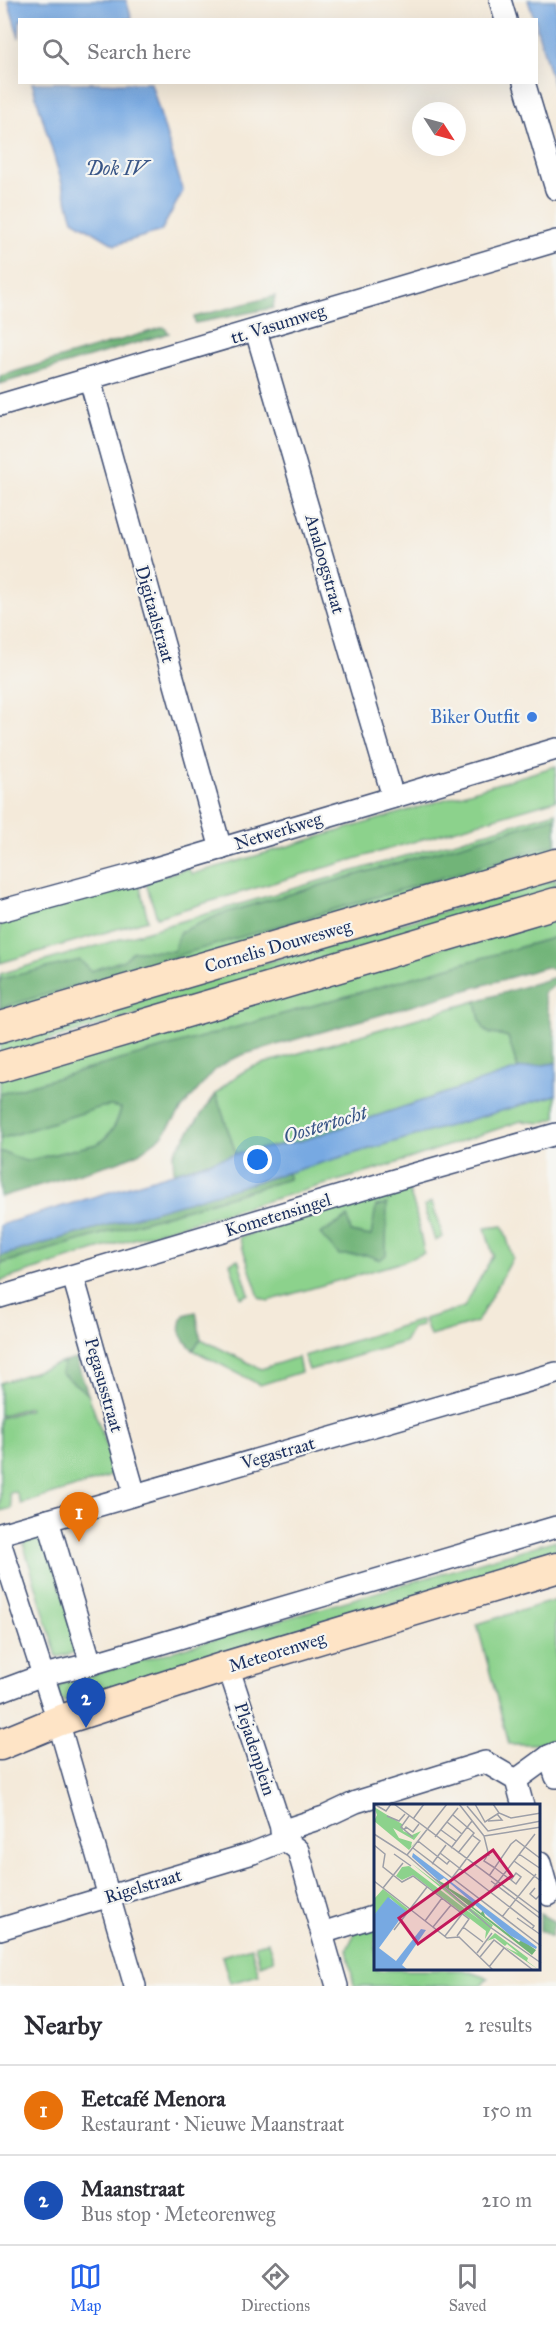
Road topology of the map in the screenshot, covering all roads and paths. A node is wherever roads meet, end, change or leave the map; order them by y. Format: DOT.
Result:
graph roads {
  1 [pos="500,0"];
  2 [pos="505,18"];
  3 [pos="525,84"];
  4 [pos="556,189"];
  5 [pos="556,241"];
  6 [pos="256,331"];
  7 [pos="90,380"];
  8 [pos="0,405"];
  9 [pos="556,748"];
  10 [pos="393,797"];
  11 [pos="221,849"];
  12 [pos="556,864"];
  13 [pos="556,903"];
  14 [pos="0,911"];
  15 [pos="0,1027"];
  16 [pos="0,1067"];
  17 [pos="556,1134"];
  18 [pos="73,1276"];
  19 [pos="0,1297"];
  20 [pos="556,1373"];
  21 [pos="135,1495"];
  22 [pos="48,1520"];
  23 [pos="556,1527"];
  24 [pos="0,1534"];
  25 [pos="0,1542"];
  26 [pos="556,1568"];
  27 [pos="91,1664"];
  28 [pos="228,1666"];
  29 [pos="43,1675"];
  30 [pos="0,1691"];
  31 [pos="58,1721"];
  32 [pos="0,1744"];
  33 [pos="552,1754"];
  34 [pos="556,1777"];
  35 [pos="516,1780"];
  36 [pos="522,1804"];
  37 [pos="283,1835"];
  38 [pos="541,1870"];
  39 [pos="548,1895"];
  40 [pos="110,1896"];
  41 [pos="374,1917"];
  42 [pos="0,1929"];
  43 [pos="322,1933"];
  44 [pos="135,1986"];
  45 [pos="337,1986"];
  1 -- 2 [label="street"];
  3 -- 4 [label="street"];
  5 -- 6 [label="street, tt. Vasumweg"];
  6 -- 7 [label="street, tt. Vasumweg"];
  6 -- 10 [label="street, Analoogstraat"];
  7 -- 8 [label="street, tt. Vasumweg"];
  7 -- 11 [label="street, Digitaalstraat"];
  9 -- 10 [label="street, Netwerkweg"];
  10 -- 11 [label="street, Netwerkweg"];
  11 -- 14 [label="street, Netwerkweg"];
  12 -- 15 [label="main road, Cornelis Douwesweg"];
  13 -- 16 [label="main road, Cornelis Douwesweg"];
  17 -- 18 [label="street, Kometensingel"];
  18 -- 19 [label="street, Kometensingel"];
  18 -- 21 [label="street, Pegasusstraat"];
  20 -- 21 [label="street, Vegastraat"];
  21 -- 22 [label="street, Vegastraat"];
  22 -- 24 [label="street, Vegastraat"];
  22 -- 27 [label="street"];
  23 -- 27 [label="street"];
  25 -- 29 [label="street"];
  26 -- 28 [label="main road, Meteorenweg"];
  27 -- 29 [label="street"];
  28 -- 31 [label="main road, Meteorenweg"];
  28 -- 37 [label="street, Plejadenplein"];
  29 -- 30 [label="street"];
  29 -- 31 [label="street"];
  31 -- 32 [label="main road, Meteorenweg"];
  31 -- 40 [label="street"];
  33 -- 34 [label="street"];
  33 -- 35 [label="street"];
  35 -- 36 [label="street"];
  35 -- 37 [label="street"];
  37 -- 40 [label="street, Rigelstraat"];
  37 -- 43 [label="street, Plejadenplein"];
  38 -- 39 [label="street"];
  40 -- 42 [label="street, Rigelstraat"];
  40 -- 44 [label="street"];
  41 -- 43 [label="street"];
  43 -- 45 [label="street, Plejadenplein"];
}
